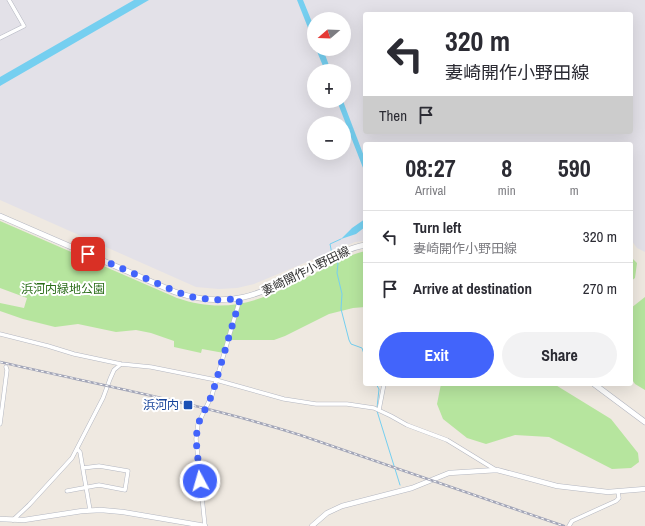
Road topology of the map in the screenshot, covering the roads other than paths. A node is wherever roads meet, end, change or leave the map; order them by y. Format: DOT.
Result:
graph roads {
  1 [pos="9,0"];
  2 [pos="0,38"];
  3 [pos="0,216"];
  4 [pos="363,245"];
  5 [pos="240,299"];
  6 [pos="0,334"];
  7 [pos="121,364"];
  8 [pos="6,367"];
  9 [pos="216,380"];
  10 [pos="384,386"];
  11 [pos="599,386"];
  12 [pos="379,410"];
  13 [pos="645,422"];
  14 [pos="0,424"];
  15 [pos="77,449"];
  16 [pos="83,468"];
  17 [pos="497,470"];
  18 [pos="86,488"];
  19 [pos="645,489"];
  20 [pos="67,491"];
  21 [pos="618,492"];
  22 [pos="90,510"];
  23 [pos="0,519"];
  24 [pos="13,520"];
  25 [pos="205,526"];
  26 [pos="312,526"];
  27 [pos="569,526"];
  1 -- 2 [label="street"];
  3 -- 5 [label="main road, 妻崎開作小野田線"];
  4 -- 5 [label="main road, 妻崎開作小野田線"];
  5 -- 9 [label="street"];
  6 -- 7 [label="street"];
  7 -- 9 [label="street"];
  7 -- 15 [label="street"];
  8 -- 14 [label="street"];
  9 -- 12 [label="street"];
  9 -- 25 [label="street"];
  10 -- 12 [label="street"];
  11 -- 13 [label="main road"];
  12 -- 17 [label="street"];
  15 -- 16 [label="street"];
  15 -- 24 [label="street"];
  16 -- 18 [label="street"];
  16 -- 18 [label="street"];
  17 -- 21 [label="street"];
  17 -- 26 [label="street"];
  18 -- 20 [label="street"];
  18 -- 22 [label="street"];
  19 -- 21 [label="street"];
  21 -- 27 [label="street"];
  22 -- 24 [label="street"];
  22 -- 25 [label="street"];
  23 -- 24 [label="street"];
}
